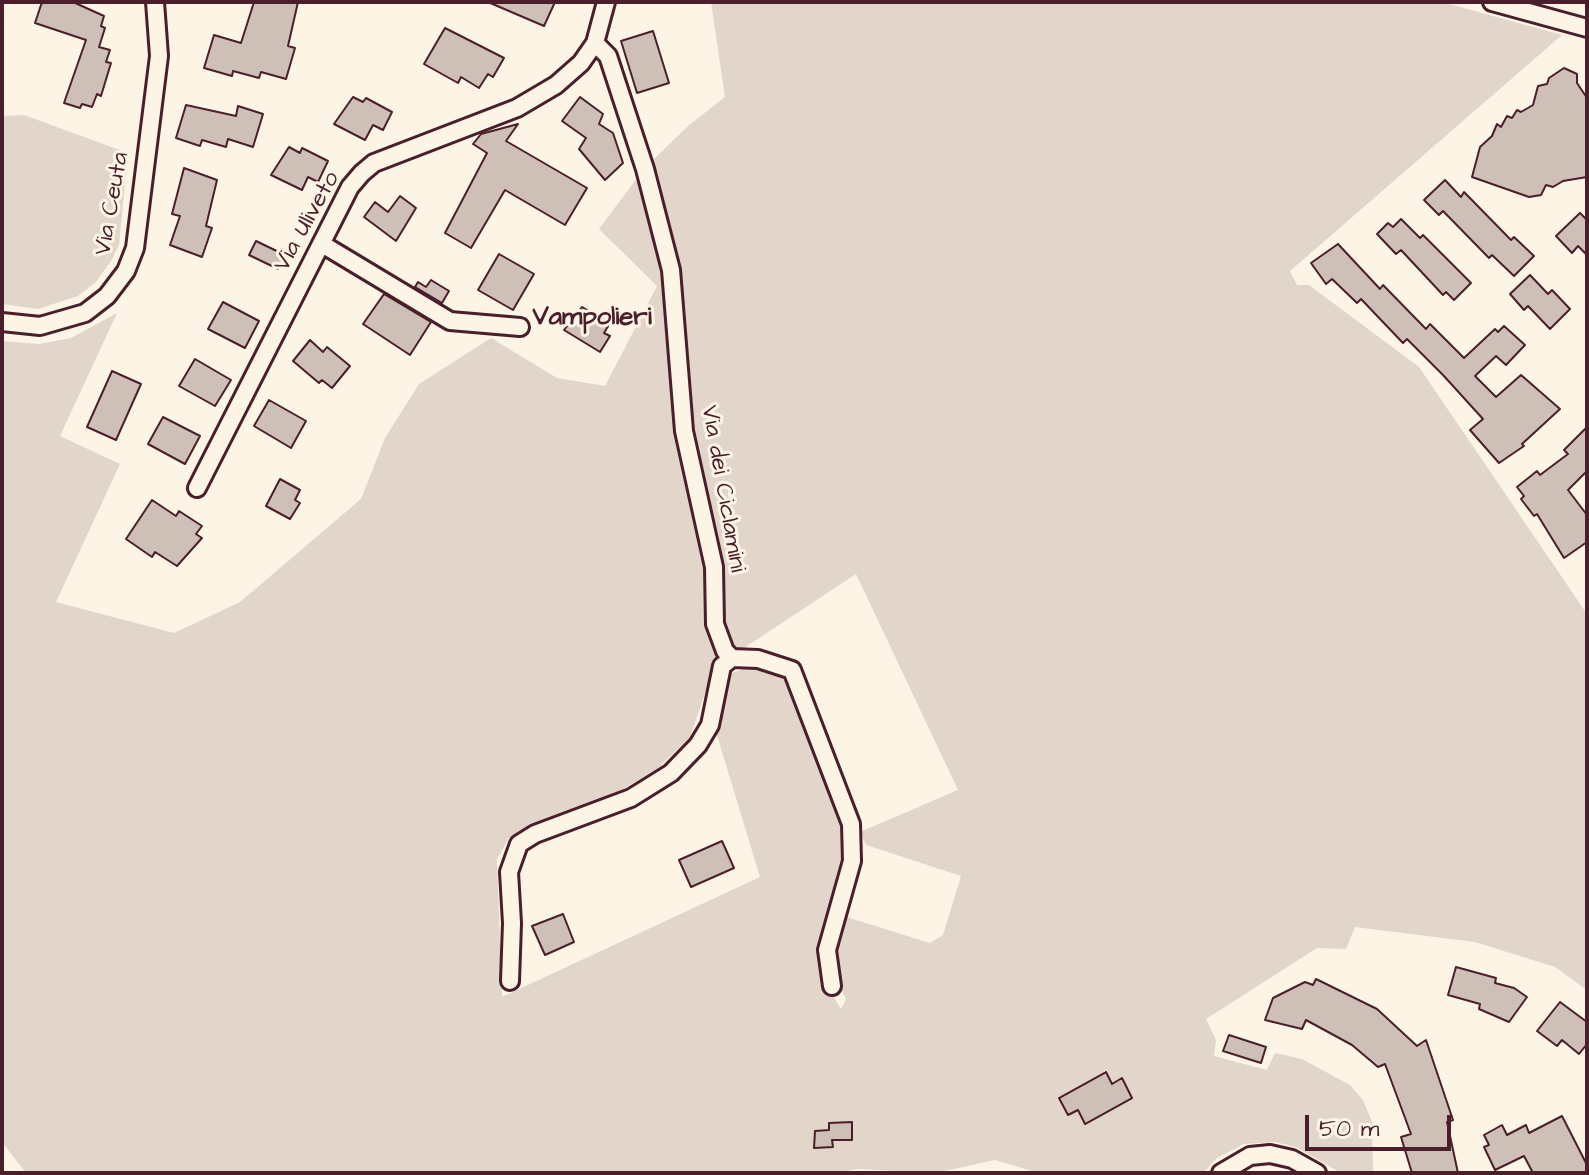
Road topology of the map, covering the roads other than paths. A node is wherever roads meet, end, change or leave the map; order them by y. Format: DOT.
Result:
graph roads {
  1 [pos="155,2"];
  2 [pos="606,2"];
  3 [pos="1492,2"];
  4 [pos="1587,28"];
  5 [pos="595,43"];
  6 [pos="322,244"];
  7 [pos="2,322"];
  8 [pos="520,327"];
  9 [pos="197,488"];
  10 [pos="732,658"];
  11 [pos="510,981"];
  12 [pos="832,986"];
  13 [pos="1221,1173"];
  14 [pos="1317,1173"];
  1 -- 7 [label="street, Via Ceuta"];
  2 -- 5 [label="street, Via Uliveto"];
  3 -- 4 [label="street"];
  5 -- 6 [label="street, Via Uliveto"];
  5 -- 10 [label="street, Via dei Ciclamini"];
  6 -- 8 [label="street"];
  6 -- 9 [label="street, Via Uliveto"];
  10 -- 11 [label="street"];
  10 -- 12 [label="street"];
  13 -- 14 [label="street"];
}
